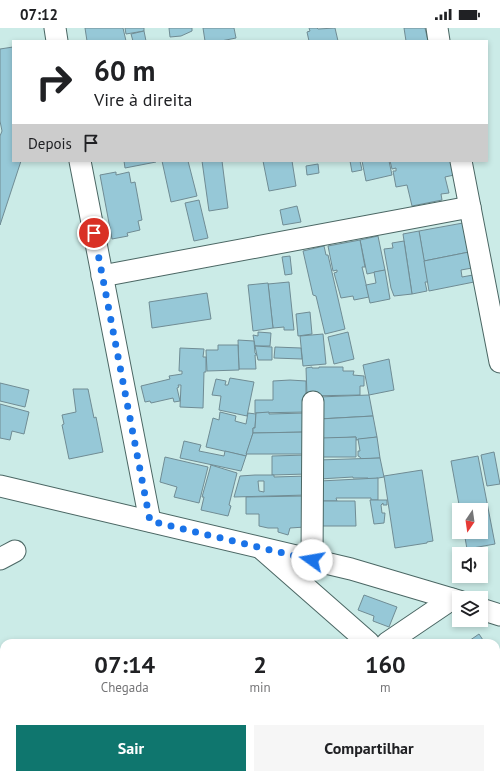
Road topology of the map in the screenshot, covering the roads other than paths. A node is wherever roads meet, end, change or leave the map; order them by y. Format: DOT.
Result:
graph roads {
  1 [pos="55,28"];
  2 [pos="437,28"];
  3 [pos="57,40"];
  4 [pos="439,40"];
  5 [pos="80,162"];
  6 [pos="461,162"];
  7 [pos="470,207"];
  8 [pos="102,276"];
  9 [pos="500,362"];
  10 [pos="313,402"];
  11 [pos="0,486"];
  12 [pos="150,521"];
  13 [pos="260,547"];
  14 [pos="312,560"];
  15 [pos="452,599"];
  16 [pos="452,602"];
  17 [pos="488,611"];
  18 [pos="500,615"];
  19 [pos="364,639"];
  20 [pos="393,639"];
  1 -- 3 [label="street"];
  2 -- 4 [label="street"];
  5 -- 8 [label="street"];
  6 -- 7 [label="street"];
  7 -- 8 [label="street"];
  7 -- 9 [label="street"];
  8 -- 12 [label="street"];
  10 -- 14 [label="street"];
  11 -- 12 [label="street"];
  12 -- 13 [label="street"];
  13 -- 14 [label="street"];
  13 -- 19 [label="street"];
  14 -- 15 [label="street"];
  16 -- 20 [label="street"];
  17 -- 18 [label="street"];
}
